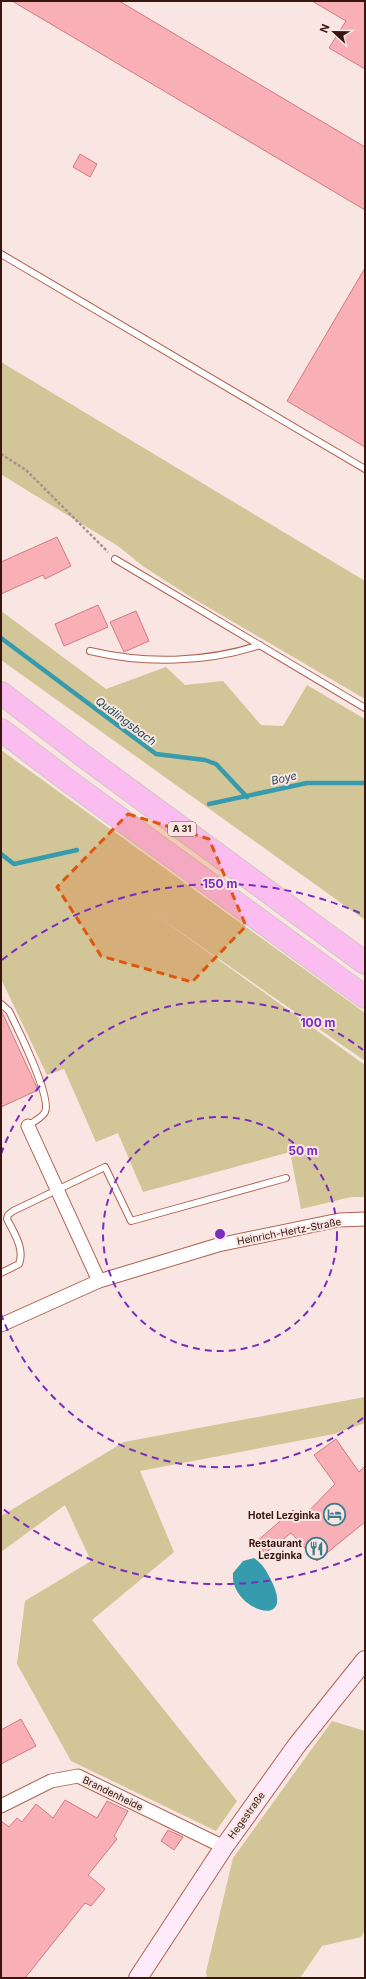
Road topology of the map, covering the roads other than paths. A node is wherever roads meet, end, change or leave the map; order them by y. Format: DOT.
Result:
graph roads {
  1 [pos="1,254"];
  2 [pos="365,469"];
  3 [pos="115,559"];
  4 [pos="260,645"];
  5 [pos="90,651"];
  6 [pos="1,693"];
  7 [pos="365,708"];
  8 [pos="1,730"];
  9 [pos="365,963"];
  10 [pos="365,998"];
  11 [pos="1,1004"];
  12 [pos="28,1126"];
  13 [pos="286,1178"];
  14 [pos="57,1189"];
  15 [pos="365,1219"];
  16 [pos="1,1273"];
  17 [pos="99,1281"];
  18 [pos="1,1325"];
  19 [pos="365,1660"];
  20 [pos="1,1806"];
  21 [pos="224,1847"];
  22 [pos="138,1978"];
  1 -- 2 [label="lane"];
  3 -- 4 [label="lane"];
  4 -- 5 [label="lane"];
  4 -- 7 [label="lane"];
  6 -- 9 [label="highway, A 31"];
  8 -- 10 [label="highway, A 31"];
  11 -- 12 [label="lane"];
  12 -- 14 [label="street"];
  13 -- 14 [label="lane"];
  14 -- 16 [label="lane"];
  14 -- 17 [label="street"];
  15 -- 17 [label="street, Heinrich-Hertz-Straße"];
  17 -- 18 [label="street, Heinrich-Hertz-Straße"];
  19 -- 21 [label="street, Hegestraße"];
  20 -- 21 [label="street, Brandenheide"];
  21 -- 22 [label="street, Hegestraße"];
}
